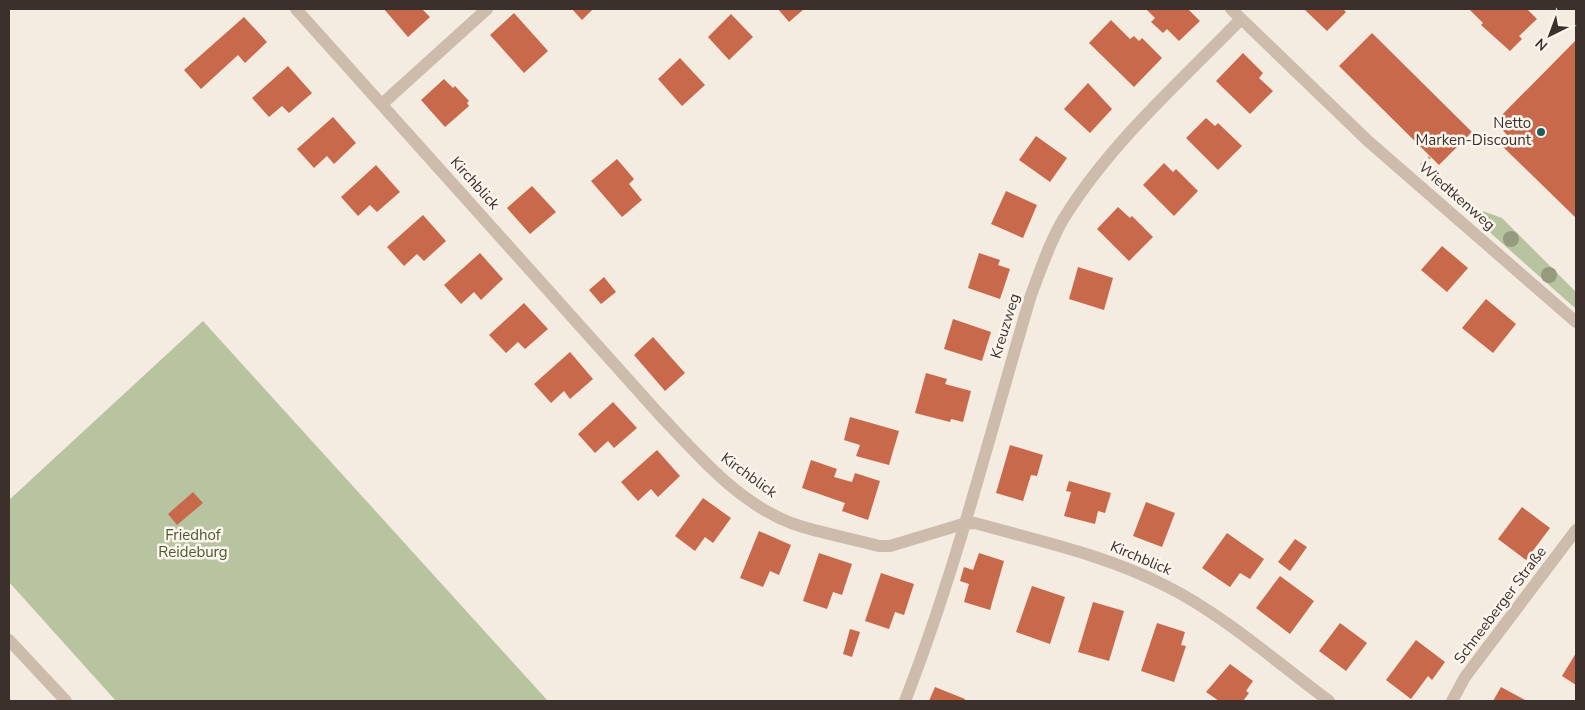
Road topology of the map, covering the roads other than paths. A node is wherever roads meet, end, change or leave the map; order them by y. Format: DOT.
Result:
graph roads {
  1 [pos="296,9"];
  2 [pos="487,9"];
  3 [pos="1231,9"];
  4 [pos="1241,19"];
  5 [pos="382,104"];
  6 [pos="1576,322"];
  7 [pos="964,524"];
  8 [pos="1576,530"];
  9 [pos="9,640"];
  10 [pos="66,701"];
  11 [pos="905,701"];
  12 [pos="1329,701"];
  13 [pos="1452,701"];
  1 -- 5 [label="street, Kirchblick"];
  2 -- 5 [label="street"];
  3 -- 4 [label="street, Wiedtkenweg"];
  4 -- 6 [label="street, Wiedtkenweg"];
  4 -- 7 [label="street, Kreuzweg"];
  5 -- 7 [label="street, Kirchblick"];
  7 -- 11 [label="street, Kreuzweg"];
  7 -- 12 [label="street, Kirchblick"];
  8 -- 13 [label="street, Schneeberger Straße"];
  9 -- 10 [label="street"];
}
